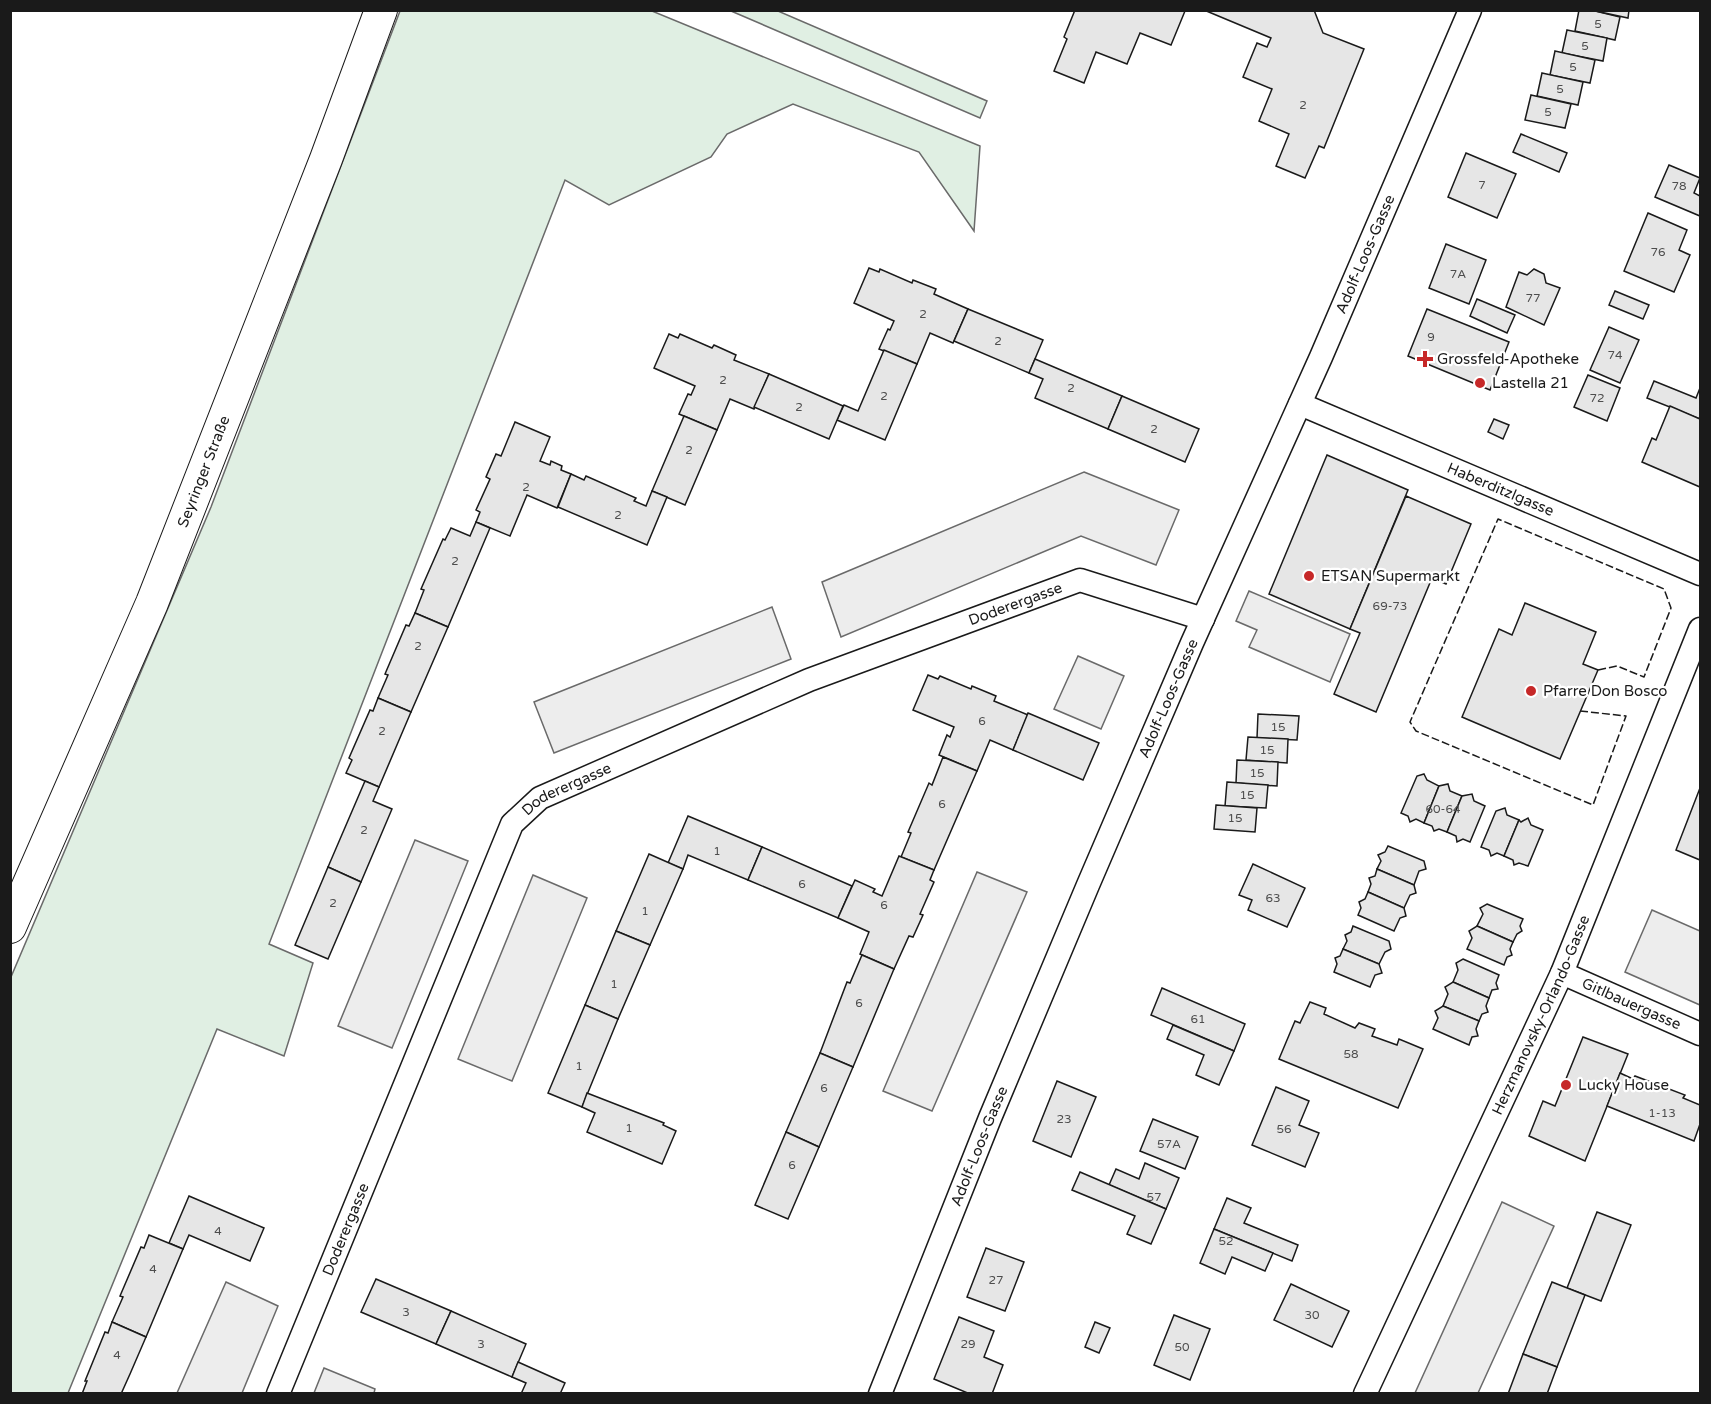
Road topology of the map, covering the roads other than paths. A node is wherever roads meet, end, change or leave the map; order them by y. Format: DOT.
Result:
graph roads {
  1 [pos="381,10"];
  2 [pos="1470,10"];
  3 [pos="1300,404"];
  4 [pos="1701,573"];
  5 [pos="1203,619"];
  6 [pos="1701,629"];
  7 [pos="10,927"];
  8 [pos="1562,974"];
  9 [pos="1701,1034"];
  10 [pos="279,1394"];
  11 [pos="880,1394"];
  12 [pos="1365,1394"];
  1 -- 7 [label="main road, Seyringer Straße"];
  2 -- 3 [label="street, Adolf-Loos-Gasse"];
  3 -- 4 [label="street, Haberditzlgasse"];
  3 -- 5 [label="street, Adolf-Loos-Gasse"];
  5 -- 10 [label="street, Doderergasse"];
  5 -- 11 [label="street, Adolf-Loos-Gasse"];
  6 -- 8 [label="street, Herzmanovsky-Orlando-Gasse"];
  8 -- 9 [label="street, Gitlbauergasse"];
  8 -- 12 [label="street, Herzmanovsky-Orlando-Gasse"];
}
